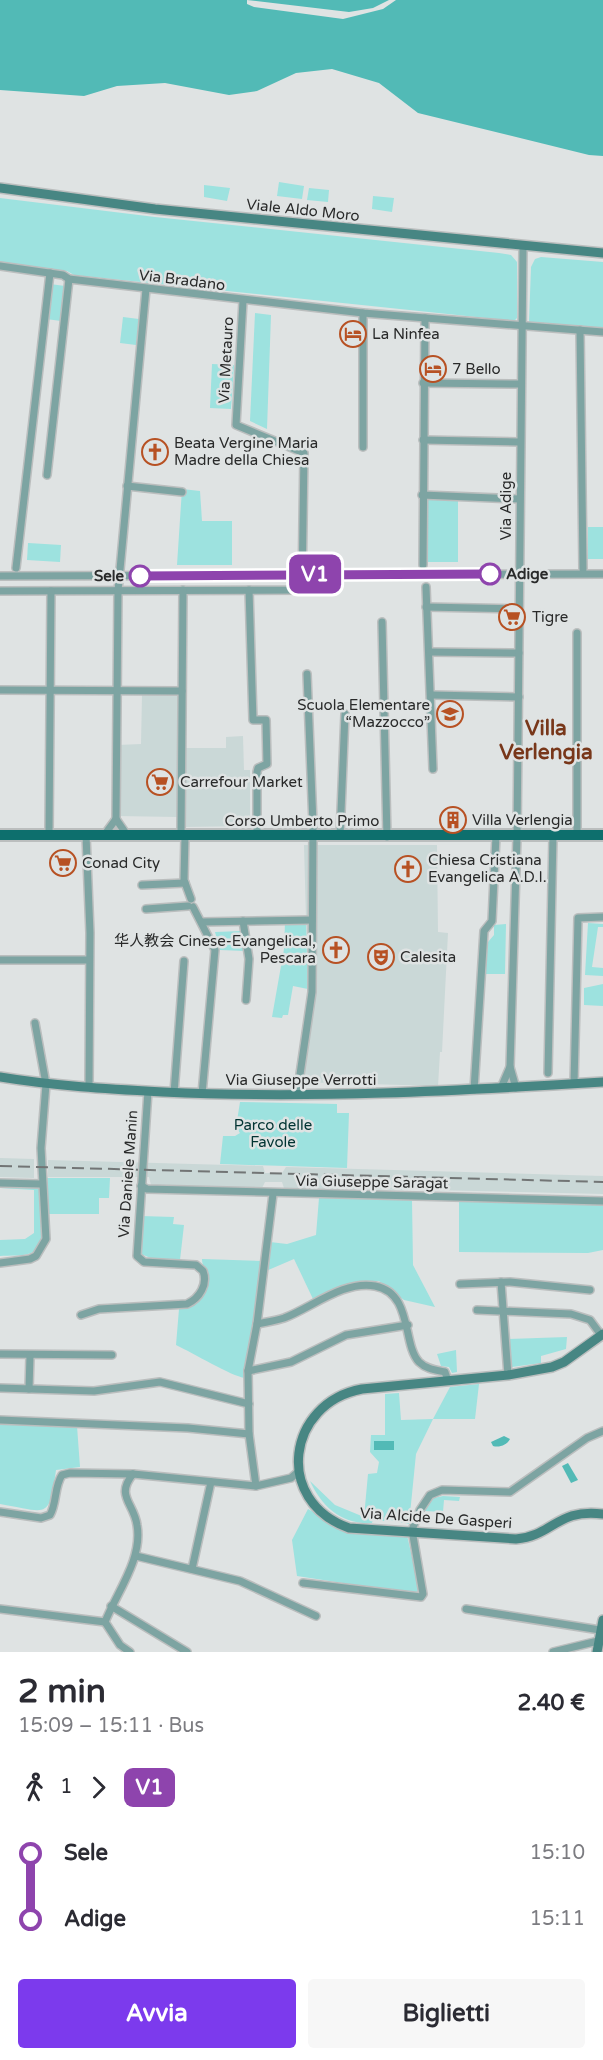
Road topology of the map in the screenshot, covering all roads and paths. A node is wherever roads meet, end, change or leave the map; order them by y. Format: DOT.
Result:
graph roads {
  1 [pos="0,188"];
  2 [pos="523,247"];
  3 [pos="603,254"];
  4 [pos="0,266"];
  5 [pos="50,273"];
  6 [pos="69,279"];
  7 [pos="146,289"];
  8 [pos="243,301"];
  9 [pos="363,313"];
  10 [pos="425,318"];
  11 [pos="521,326"];
  12 [pos="580,330"];
  13 [pos="603,332"];
  14 [pos="423,383"];
  15 [pos="520,384"];
  16 [pos="423,440"];
  17 [pos="519,442"];
  18 [pos="363,447"];
  19 [pos="47,475"];
  20 [pos="127,486"];
  21 [pos="182,492"];
  22 [pos="422,495"];
  23 [pos="519,499"];
  24 [pos="423,565"];
  25 [pos="16,568"];
  26 [pos="583,569"];
  27 [pos="303,573"];
  28 [pos="603,574"];
  29 [pos="519,575"];
  30 [pos="0,576"];
  31 [pos="119,577"];
  32 [pos="426,587"];
  33 [pos="183,590"];
  34 [pos="249,590"];
  35 [pos="0,591"];
  36 [pos="51,591"];
  37 [pos="118,591"];
  38 [pos="426,607"];
  39 [pos="519,609"];
  40 [pos="382,622"];
  41 [pos="578,633"];
  42 [pos="430,652"];
  43 [pos="519,653"];
  44 [pos="307,674"];
  45 [pos="0,690"];
  46 [pos="51,690"];
  47 [pos="117,691"];
  48 [pos="182,691"];
  49 [pos="432,695"];
  50 [pos="519,697"];
  51 [pos="345,714"];
  52 [pos="433,769"];
  53 [pos="116,819"];
  54 [pos="105,834"];
  55 [pos="0,835"];
  56 [pos="49,835"];
  57 [pos="86,835"];
  58 [pos="127,835"];
  59 [pos="577,835"];
  60 [pos="603,835"];
  61 [pos="183,836"];
  62 [pos="257,836"];
  63 [pos="312,836"];
  64 [pos="340,836"];
  65 [pos="496,836"];
  66 [pos="517,836"];
  67 [pos="553,836"];
  68 [pos="387,837"];
  69 [pos="186,883"];
  70 [pos="142,885"];
  71 [pos="191,904"];
  72 [pos="146,909"];
  73 [pos="603,917"];
  74 [pos="312,920"];
  75 [pos="243,921"];
  76 [pos="202,922"];
  77 [pos="0,960"];
  78 [pos="89,960"];
  79 [pos="184,962"];
  80 [pos="246,1000"];
  81 [pos="35,1023"];
  82 [pos="510,1067"];
  83 [pos="548,1073"];
  84 [pos="0,1077"];
  85 [pos="603,1082"];
  86 [pos="574,1083"];
  87 [pos="46,1084"];
  88 [pos="89,1088"];
  89 [pos="501,1088"];
  90 [pos="516,1088"];
  91 [pos="474,1090"];
  92 [pos="148,1091"];
  93 [pos="174,1092"];
  94 [pos="202,1094"];
  95 [pos="297,1095"];
  96 [pos="0,1183"];
  97 [pos="41,1184"];
  98 [pos="141,1186"];
  99 [pos="273,1194"];
  100 [pos="603,1201"];
  101 [pos="0,1263"];
  102 [pos="501,1282"];
  103 [pos="460,1284"];
  104 [pos="590,1290"];
  105 [pos="477,1310"];
  106 [pos="503,1311"];
  107 [pos="81,1315"];
  108 [pos="257,1324"];
  109 [pos="408,1325"];
  110 [pos="602,1335"];
  111 [pos="0,1354"];
  112 [pos="112,1355"];
  113 [pos="30,1356"];
  114 [pos="248,1371"];
  115 [pos="508,1375"];
  116 [pos="448,1381"];
  117 [pos="0,1388"];
  118 [pos="29,1389"];
  119 [pos="249,1404"];
  120 [pos="0,1420"];
  121 [pos="603,1431"];
  122 [pos="249,1434"];
  123 [pos="298,1472"];
  124 [pos="134,1474"];
  125 [pos="211,1482"];
  126 [pos="256,1486"];
  127 [pos="0,1512"];
  128 [pos="603,1514"];
  129 [pos="412,1530"];
  130 [pos="136,1556"];
  131 [pos="192,1569"];
  132 [pos="303,1583"];
  133 [pos="111,1606"];
  134 [pos="466,1609"];
  135 [pos="0,1610"];
  136 [pos="316,1616"];
  137 [pos="105,1622"];
  138 [pos="602,1625"];
  139 [pos="598,1641"];
  140 [pos="130,1652"];
  141 [pos="187,1652"];
  142 [pos="553,1652"];
  143 [pos="597,1652"];
  1 -- 2 [label="street, Viale Aldo Moro"];
  2 -- 3 [label="street, Viale Aldo Moro"];
  2 -- 11 [label="street, Via Adige"];
  4 -- 5 [label="street, Via Bradano"];
  5 -- 6 [label="street, Via Bradano"];
  5 -- 25 [label="street"];
  6 -- 7 [label="street, Via Bradano"];
  6 -- 19 [label="street"];
  7 -- 8 [label="street, Via Bradano"];
  7 -- 20 [label="street"];
  8 -- 9 [label="street, Via Bradano"];
  8 -- 27 [label="street, Via Metauro"];
  9 -- 10 [label="street, Via Bradano"];
  9 -- 18 [label="street"];
  10 -- 11 [label="street, Via Bradano"];
  10 -- 14 [label="street"];
  11 -- 12 [label="street, Via Bradano"];
  11 -- 15 [label="street, Via Adige"];
  12 -- 13 [label="street, Via Bradano"];
  12 -- 26 [label="street"];
  14 -- 15 [label="street"];
  14 -- 16 [label="street"];
  15 -- 17 [label="street, Via Adige"];
  16 -- 17 [label="street"];
  16 -- 22 [label="street"];
  17 -- 23 [label="street, Via Adige"];
  20 -- 21 [label="street"];
  20 -- 31 [label="street"];
  22 -- 23 [label="street"];
  22 -- 24 [label="street"];
  23 -- 29 [label="street, Via Adige"];
  27 -- 29 [label="street"];
  27 -- 31 [label="street"];
  27 -- 34 [label="street, Via Metauro"];
  28 -- 29 [label="street"];
  29 -- 39 [label="street, Via Adige"];
  30 -- 31 [label="street"];
  31 -- 37 [label="street"];
  32 -- 38 [label="street"];
  33 -- 34 [label="street"];
  33 -- 37 [label="street"];
  33 -- 48 [label="street"];
  34 -- 62 [label="street"];
  35 -- 36 [label="street"];
  36 -- 37 [label="street"];
  36 -- 46 [label="street"];
  37 -- 47 [label="street"];
  38 -- 39 [label="street"];
  38 -- 42 [label="street"];
  39 -- 43 [label="street, Via Adige"];
  40 -- 68 [label="street"];
  41 -- 59 [label="street"];
  42 -- 43 [label="street"];
  42 -- 49 [label="street"];
  43 -- 50 [label="street, Via Adige"];
  44 -- 63 [label="street"];
  45 -- 46 [label="street"];
  46 -- 47 [label="street"];
  46 -- 56 [label="street"];
  47 -- 48 [label="street"];
  47 -- 53 [label="street"];
  48 -- 61 [label="street"];
  49 -- 50 [label="street"];
  49 -- 52 [label="street"];
  50 -- 66 [label="street, Via Adige"];
  51 -- 64 [label="street"];
  53 -- 54 [label="street"];
  53 -- 58 [label="street"];
  54 -- 57 [label="main road, Corso Umberto Primo"];
  54 -- 58 [label="main road, Corso Umberto Primo"];
  55 -- 56 [label="main road, Corso Umberto Primo"];
  56 -- 57 [label="main road, Corso Umberto Primo"];
  57 -- 78 [label="street"];
  58 -- 61 [label="main road, Corso Umberto Primo"];
  59 -- 60 [label="main road, Corso Umberto Primo"];
  59 -- 67 [label="main road, Corso Umberto Primo"];
  61 -- 62 [label="main road, Corso Umberto Primo"];
  61 -- 69 [label="street"];
  62 -- 63 [label="main road, Corso Umberto Primo"];
  63 -- 64 [label="main road, Corso Umberto Primo"];
  63 -- 74 [label="street"];
  64 -- 68 [label="main road, Corso Umberto Primo"];
  65 -- 66 [label="main road, Corso Umberto Primo"];
  65 -- 68 [label="main road, Corso Umberto Primo"];
  65 -- 91 [label="street"];
  66 -- 67 [label="main road, Corso Umberto Primo"];
  66 -- 82 [label="street, Via Adige"];
  67 -- 83 [label="street"];
  69 -- 70 [label="street"];
  69 -- 71 [label="street"];
  71 -- 72 [label="street"];
  71 -- 76 [label="street"];
  73 -- 86 [label="street"];
  74 -- 75 [label="street"];
  74 -- 95 [label="street"];
  75 -- 76 [label="street"];
  75 -- 80 [label="street"];
  76 -- 94 [label="street"];
  77 -- 78 [label="street"];
  78 -- 88 [label="street"];
  79 -- 93 [label="street"];
  81 -- 87 [label="street"];
  82 -- 89 [label="street"];
  82 -- 90 [label="street"];
  84 -- 87 [label="street, Via Giuseppe Verrotti"];
  85 -- 86 [label="street, Via Giuseppe Verrotti"];
  86 -- 90 [label="street, Via Giuseppe Verrotti"];
  87 -- 88 [label="street, Via Giuseppe Verrotti"];
  87 -- 97 [label="street"];
  88 -- 92 [label="street, Via Giuseppe Verrotti"];
  89 -- 90 [label="street, Via Giuseppe Verrotti"];
  89 -- 91 [label="street, Via Giuseppe Verrotti"];
  91 -- 95 [label="street, Via Giuseppe Verrotti"];
  92 -- 93 [label="street, Via Giuseppe Verrotti"];
  92 -- 98 [label="street, Via Daniele Manin"];
  93 -- 94 [label="street, Via Giuseppe Verrotti"];
  94 -- 95 [label="street, Via Giuseppe Verrotti"];
  96 -- 97 [label="street"];
  97 -- 101 [label="street"];
  98 -- 99 [label="street, Via Giuseppe Saragat"];
  98 -- 107 [label="street, Via Daniele Manin"];
  99 -- 100 [label="street, Via Giuseppe Saragat"];
  99 -- 108 [label="street"];
  102 -- 103 [label="street"];
  102 -- 104 [label="street"];
  102 -- 106 [label="street"];
  105 -- 106 [label="street"];
  106 -- 110 [label="street"];
  106 -- 115 [label="street"];
  108 -- 109 [label="street"];
  108 -- 114 [label="street"];
  109 -- 114 [label="street"];
  109 -- 116 [label="street"];
  110 -- 115 [label="street, Via Alcide De Gasperi"];
  111 -- 113 [label="street"];
  112 -- 113 [label="street"];
  113 -- 118 [label="street"];
  114 -- 119 [label="street"];
  115 -- 116 [label="street, Via Alcide De Gasperi"];
  116 -- 123 [label="street, Via Alcide De Gasperi"];
  117 -- 118 [label="street"];
  118 -- 119 [label="street"];
  119 -- 122 [label="street"];
  120 -- 122 [label="street"];
  121 -- 129 [label="street"];
  122 -- 126 [label="street"];
  123 -- 126 [label="street"];
  123 -- 129 [label="street, Via Alcide De Gasperi"];
  124 -- 125 [label="street"];
  124 -- 127 [label="street"];
  124 -- 130 [label="street"];
  125 -- 126 [label="street"];
  125 -- 131 [label="street"];
  128 -- 129 [label="street, Via Alcide De Gasperi"];
  129 -- 132 [label="street"];
  130 -- 131 [label="street"];
  130 -- 133 [label="street"];
  131 -- 136 [label="street"];
  133 -- 137 [label="street"];
  133 -- 141 [label="street"];
  134 -- 138 [label="street"];
  135 -- 137 [label="street"];
  137 -- 140 [label="street"];
  138 -- 139 [label="street"];
  139 -- 142 [label="street"];
  139 -- 143 [label="street"];
}
